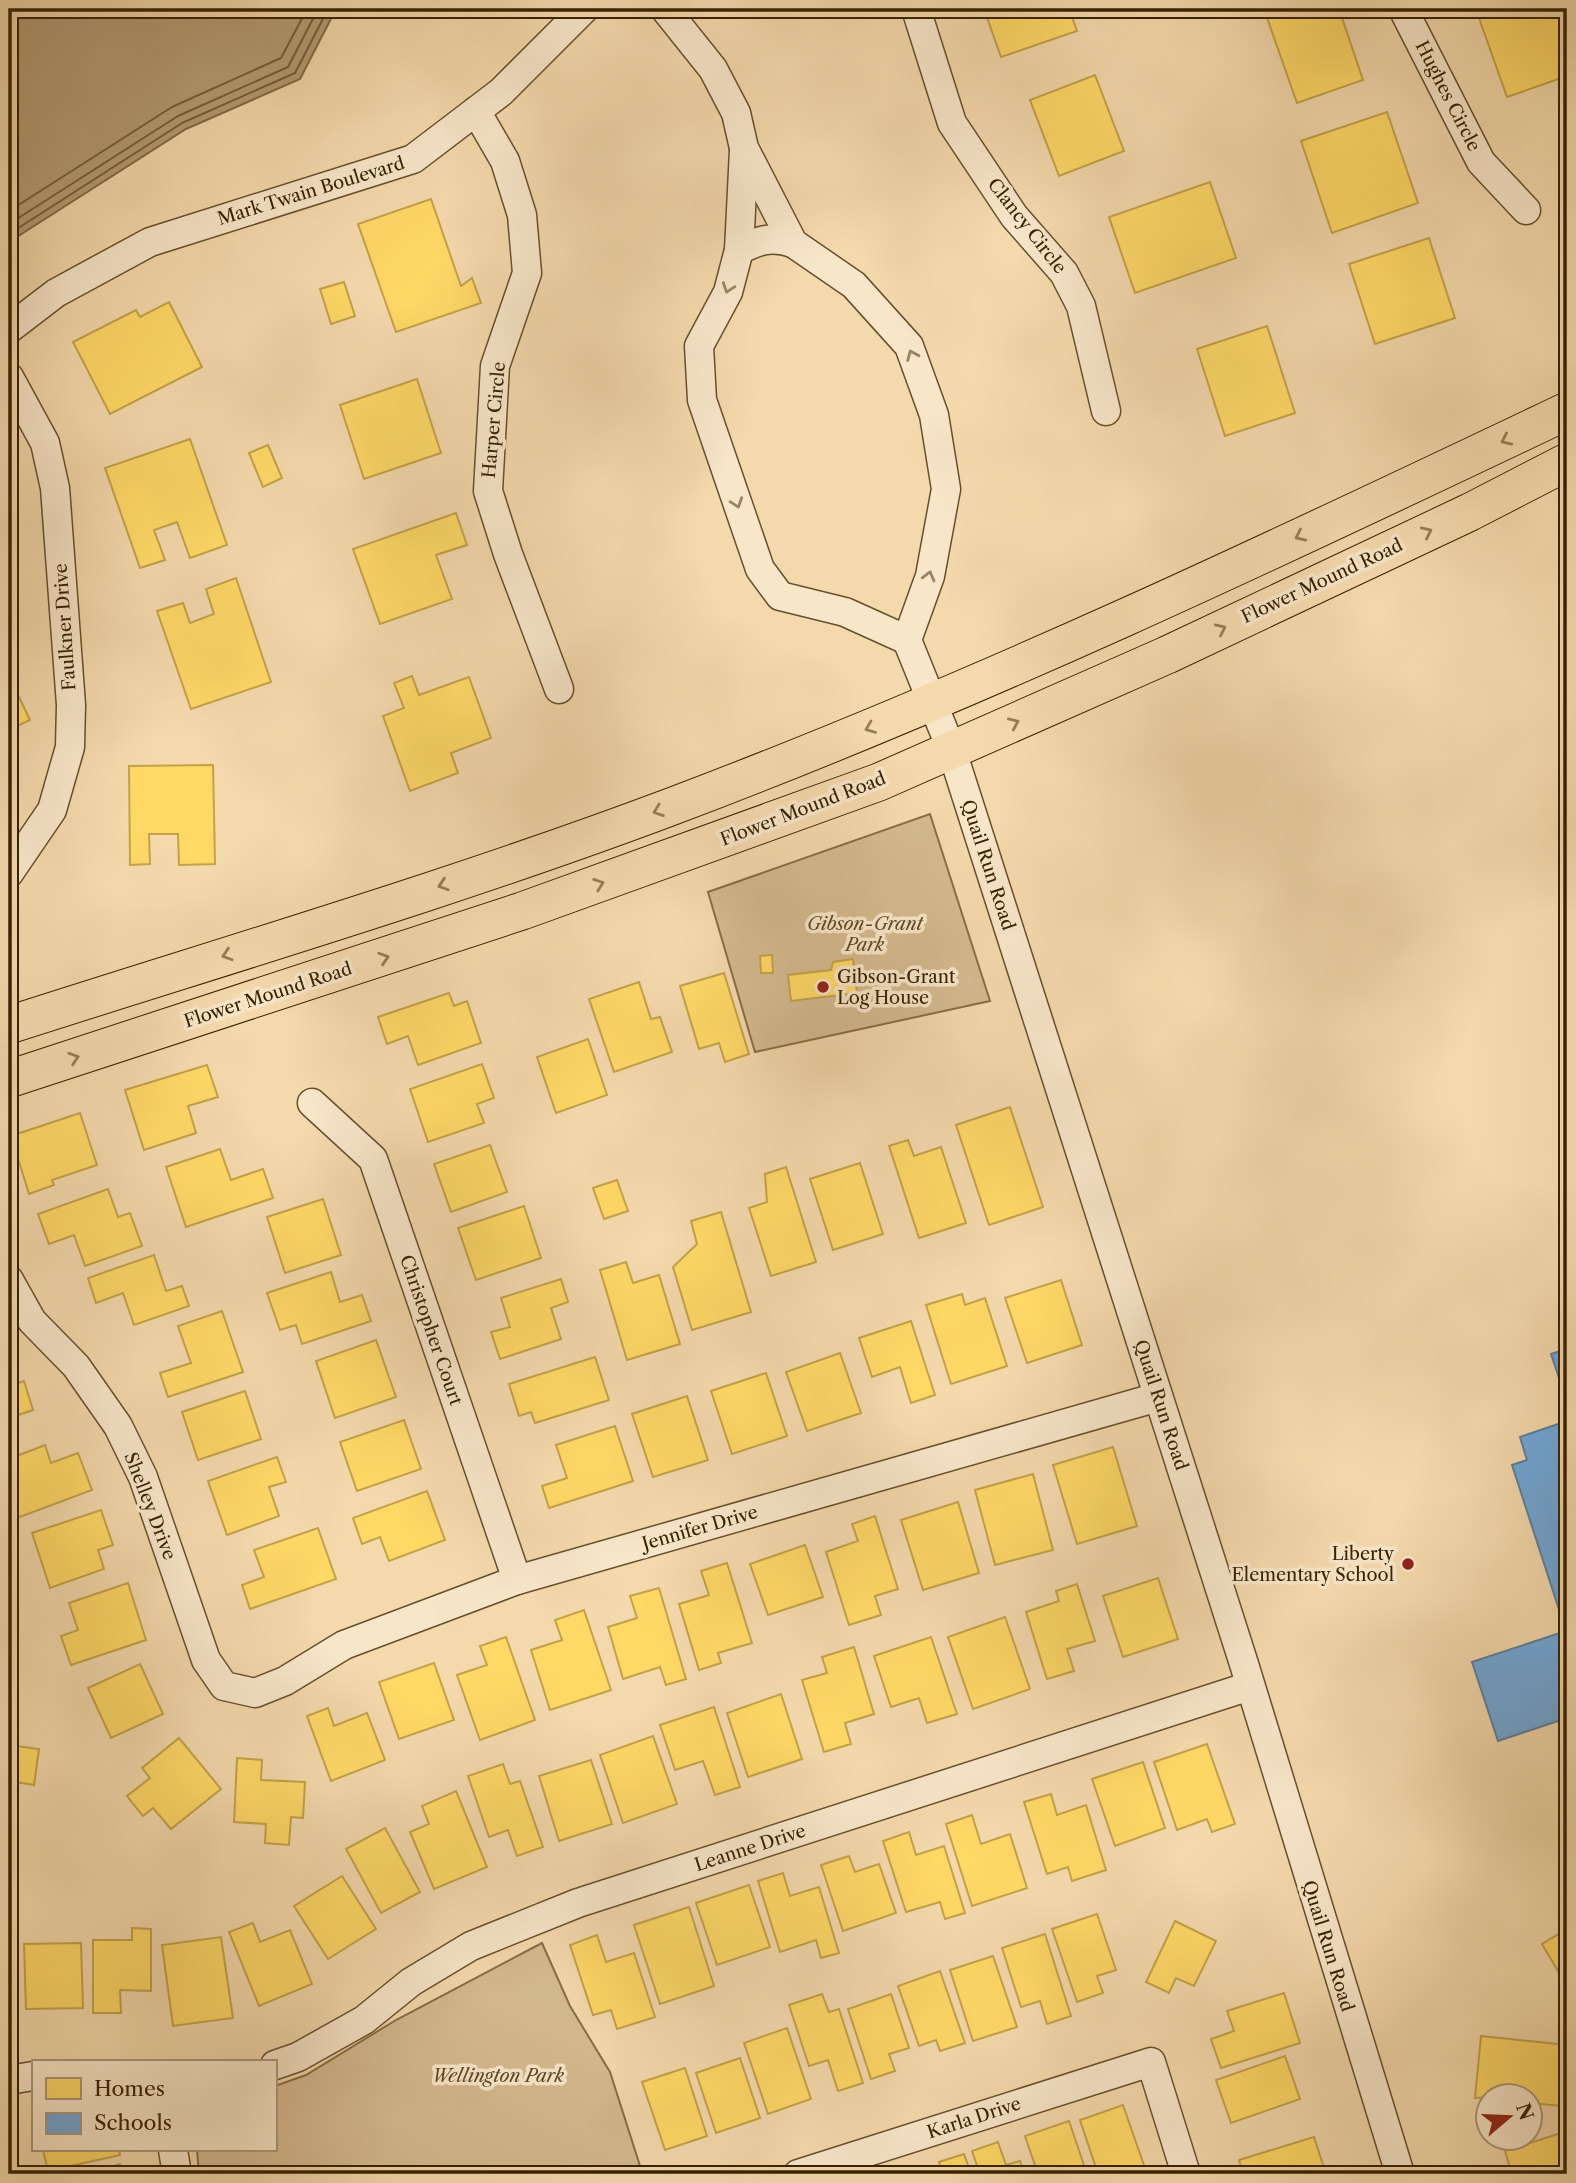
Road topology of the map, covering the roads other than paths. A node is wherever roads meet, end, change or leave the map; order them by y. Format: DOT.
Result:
graph roads {
  1 [pos="584,9"];
  2 [pos="665,9"];
  3 [pos="916,9"];
  4 [pos="1403,9"];
  5 [pos="476,111"];
  6 [pos="744,148"];
  7 [pos="1526,210"];
  8 [pos="793,243"];
  9 [pos="739,250"];
  10 [pos="9,329"];
  11 [pos="9,377"];
  12 [pos="1106,411"];
  13 [pos="1567,411"];
  14 [pos="1567,462"];
  15 [pos="907,640"];
  16 [pos="559,688"];
  17 [pos="933,703"];
  18 [pos="952,751"];
  19 [pos="9,873"];
  20 [pos="9,1025"];
  21 [pos="9,1079"];
  22 [pos="312,1103"];
  23 [pos="11,1290"];
  24 [pos="1158,1397"];
  25 [pos="517,1580"];
  26 [pos="1250,1686"];
  27 [pos="255,1693"];
  28 [pos="276,2065"];
  29 [pos="32,2076"];
  30 [pos="9,2080"];
  31 [pos="173,2152"];
  32 [pos="177,2174"];
  33 [pos="798,2174"];
  34 [pos="1186,2174"];
  35 [pos="1400,2174"];
  1 -- 5 [label="street, Mark Twain Boulevard"];
  2 -- 6 [label="street"];
  3 -- 12 [label="street, Clancy Circle"];
  4 -- 7 [label="street, Hughes Circle"];
  5 -- 10 [label="street, Mark Twain Boulevard"];
  5 -- 16 [label="street, Harper Circle"];
  6 -- 8 [label="street"];
  6 -- 9 [label="street"];
  8 -- 9 [label="street"];
  15 -- 8 [label="street, one-way"];
  9 -- 15 [label="street, one-way"];
  11 -- 19 [label="street, Faulkner Drive"];
  13 -- 17 [label="main road, one-way"];
  18 -- 14 [label="main road, Flower Mound Road, one-way"];
  15 -- 17 [label="street, Quail Run Road"];
  17 -- 18 [label="street, Quail Run Road"];
  17 -- 20 [label="main road, one-way"];
  21 -- 18 [label="main road, Flower Mound Road, one-way"];
  18 -- 24 [label="street, Quail Run Road"];
  22 -- 25 [label="street, Christopher Court"];
  23 -- 27 [label="street, Shelley Drive"];
  24 -- 25 [label="street, Jennifer Drive"];
  24 -- 26 [label="street, Quail Run Road"];
  25 -- 27 [label="street, Jennifer Drive"];
  26 -- 28 [label="street, Leanne Drive"];
  26 -- 35 [label="street, Quail Run Road"];
  29 -- 30 [label="street"];
  31 -- 32 [label="street"];
  33 -- 34 [label="street, Karla Drive"];
}
